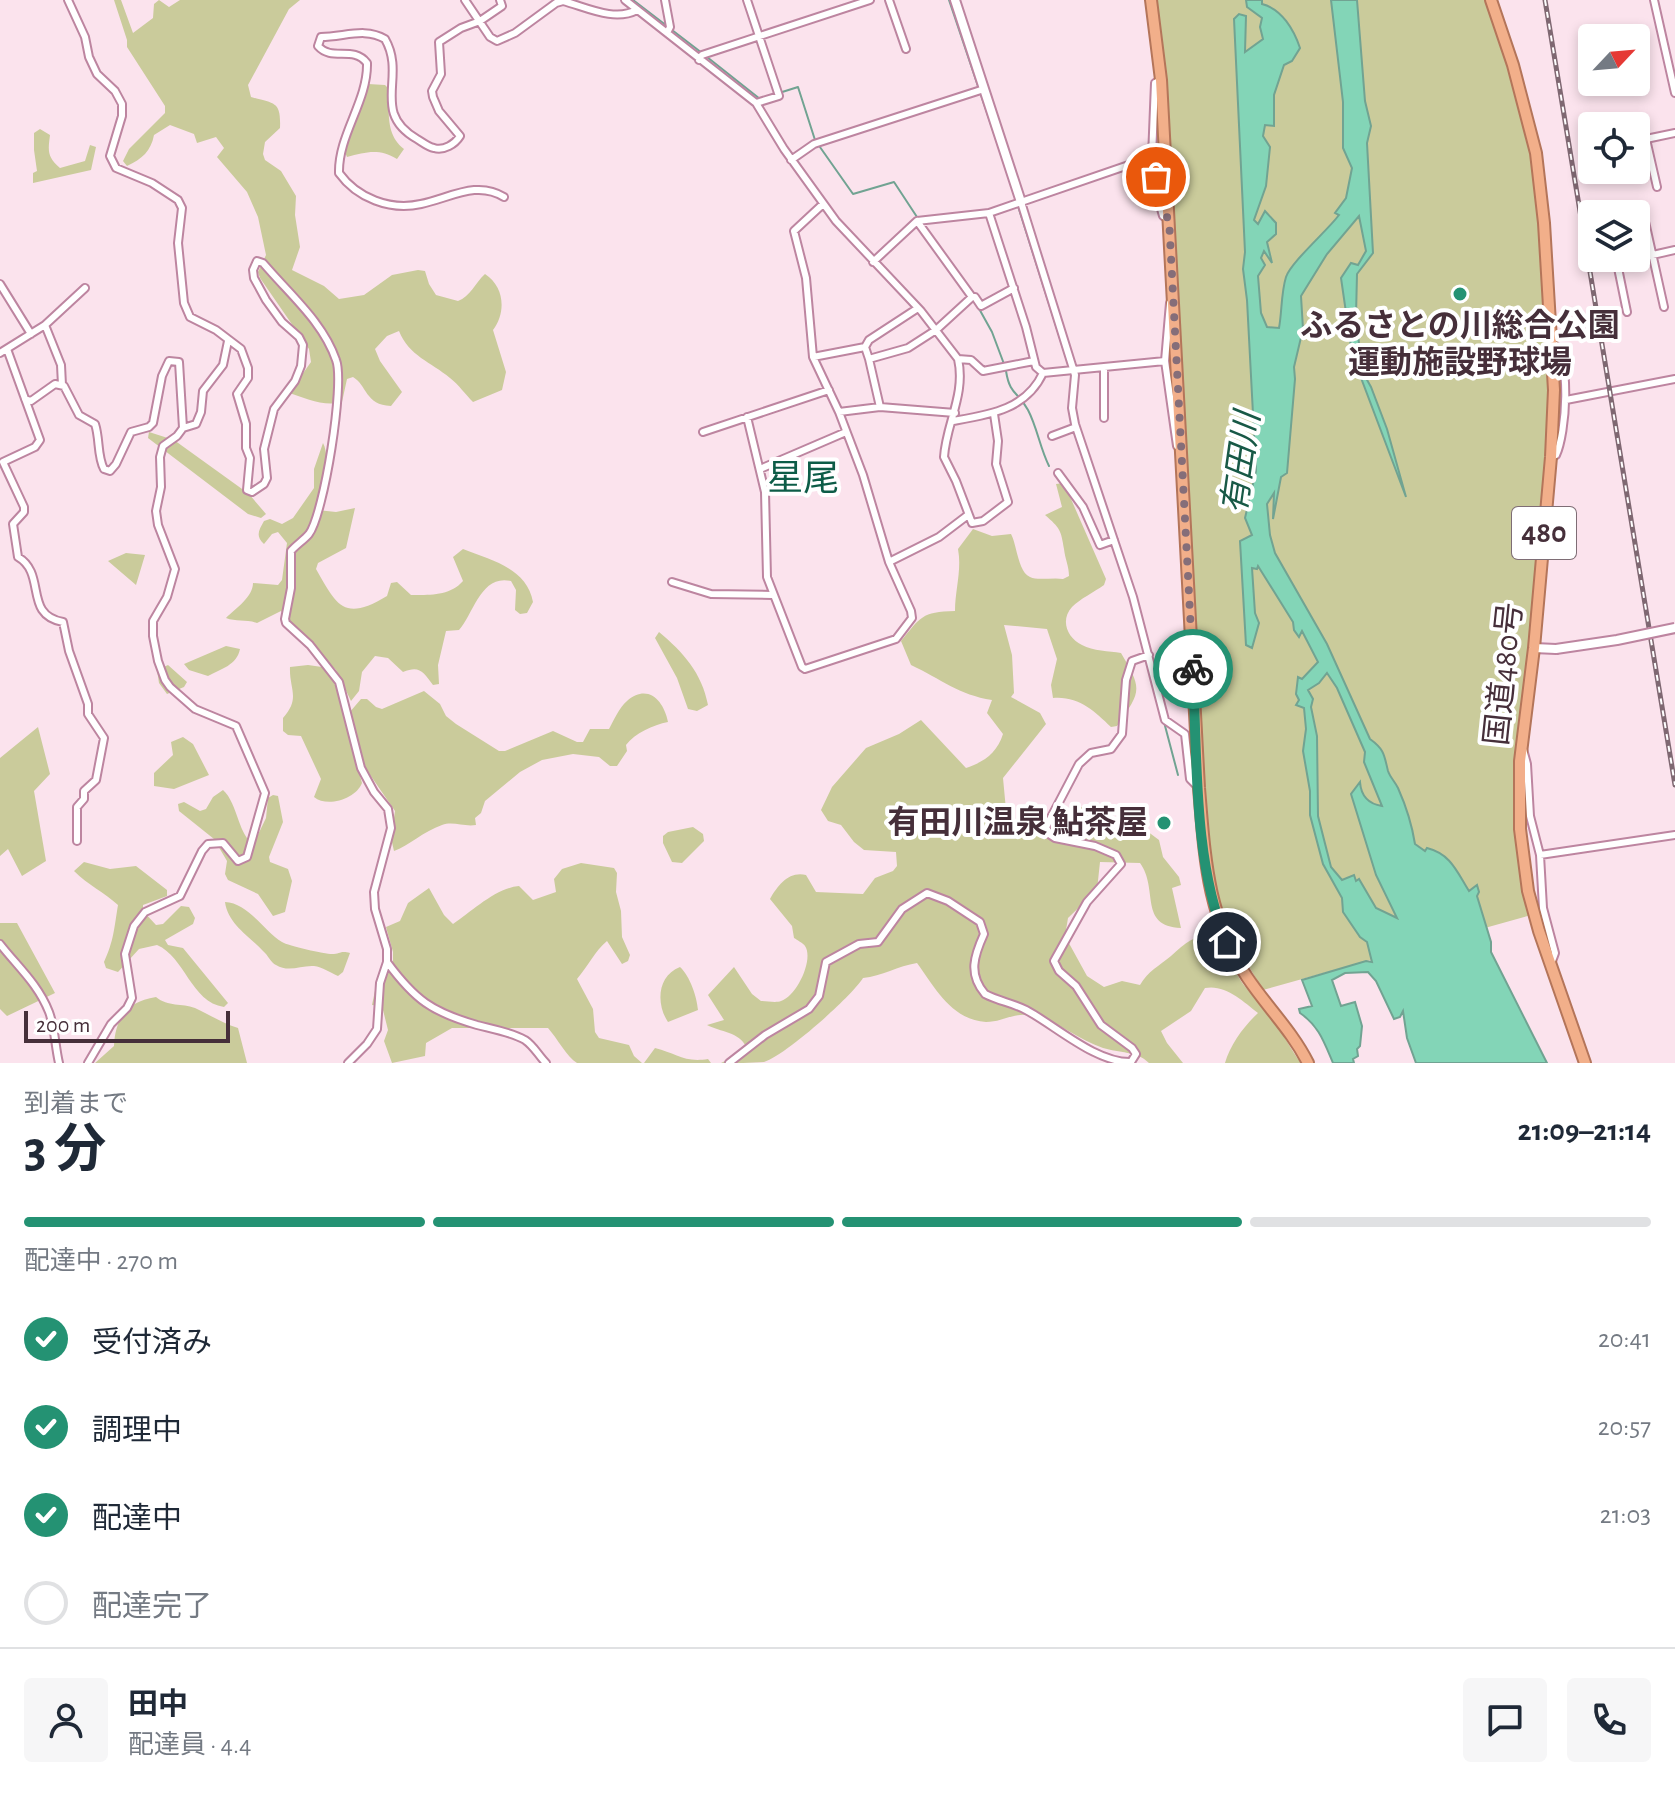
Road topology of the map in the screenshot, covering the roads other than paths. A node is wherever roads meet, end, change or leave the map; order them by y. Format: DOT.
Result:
graph roads {
  1 [pos="68,0"];
  2 [pos="465,0"];
  3 [pos="500,0"];
  4 [pos="625,0"];
  5 [pos="665,0"];
  6 [pos="747,0"];
  7 [pos="870,0"];
  8 [pos="889,0"];
  9 [pos="955,0"];
  10 [pos="1151,0"];
  11 [pos="1491,0"];
  12 [pos="1654,0"];
  13 [pos="637,10"];
  14 [pos="480,21"];
  15 [pos="667,33"];
  16 [pos="760,36"];
  17 [pos="906,49"];
  18 [pos="699,60"];
  19 [pos="1161,80"];
  20 [pos="984,89"];
  21 [pos="1675,93"];
  22 [pos="756,103"];
  23 [pos="1675,133"];
  24 [pos="1152,157"];
  25 [pos="791,160"];
  26 [pos="1657,187"];
  27 [pos="504,197"];
  28 [pos="1021,202"];
  29 [pos="823,204"];
  30 [pos="989,213"];
  31 [pos="1169,219"];
  32 [pos="917,221"];
  33 [pos="1650,246"];
  34 [pos="1675,250"];
  35 [pos="1652,255"];
  36 [pos="873,262"];
  37 [pos="0,284"];
  38 [pos="85,288"];
  39 [pos="1014,288"];
  40 [pos="972,297"];
  41 [pos="1174,298"];
  42 [pos="1664,307"];
  43 [pos="918,308"];
  44 [pos="1627,312"];
  45 [pos="45,325"];
  46 [pos="936,330"];
  47 [pos="31,334"];
  48 [pos="228,341"];
  49 [pos="1552,342"];
  50 [pos="865,347"];
  51 [pos="4,351"];
  52 [pos="813,357"];
  53 [pos="869,359"];
  54 [pos="958,359"];
  55 [pos="1034,361"];
  56 [pos="1165,361"];
  57 [pos="1104,367"];
  58 [pos="1073,370"];
  59 [pos="1043,373"];
  60 [pos="1675,379"];
  61 [pos="62,385"];
  62 [pos="829,390"];
  63 [pos="25,399"];
  64 [pos="1566,400"];
  65 [pos="880,407"];
  66 [pos="839,412"];
  67 [pos="955,413"];
  68 [pos="994,414"];
  69 [pos="747,417"];
  70 [pos="1104,418"];
  71 [pos="953,421"];
  72 [pos="1076,427"];
  73 [pos="183,428"];
  74 [pos="703,432"];
  75 [pos="846,432"];
  76 [pos="1052,436"];
  77 [pos="1182,452"];
  78 [pos="1551,457"];
  79 [pos="760,469"];
  80 [pos="1058,473"];
  81 [pos="968,515"];
  82 [pos="1114,540"];
  83 [pos="889,562"];
  84 [pos="672,582"];
  85 [pos="772,595"];
  86 [pos="1675,628"];
  87 [pos="1534,648"];
  88 [pos="1149,655"];
  89 [pos="1522,747"];
  90 [pos="1199,788"];
  91 [pos="1675,835"];
  92 [pos="77,841"];
  93 [pos="1540,855"];
  94 [pos="0,944"];
  95 [pos="387,962"];
  96 [pos="1551,965"];
  97 [pos="59,1063"];
  98 [pos="88,1063"];
  99 [pos="348,1063"];
  100 [pos="546,1063"];
  101 [pos="729,1063"];
  102 [pos="1308,1063"];
  103 [pos="1585,1063"];
  1 -- 48 [label="street"];
  2 -- 14 [label="street"];
  3 -- 14 [label="street"];
  4 -- 13 [label="street"];
  5 -- 15 [label="street"];
  6 -- 16 [label="street"];
  7 -- 16 [label="street"];
  8 -- 17 [label="street"];
  9 -- 20 [label="street"];
  10 -- 19 [label="highway"];
  11 -- 49 [label="highway, 国道480号 / 480"];
  12 -- 21 [label="street"];
  13 -- 14 [label="street"];
  13 -- 15 [label="street"];
  14 -- 27 [label="street"];
  15 -- 18 [label="street"];
  16 -- 18 [label="street"];
  16 -- 22 [label="street"];
  18 -- 22 [label="street"];
  19 -- 24 [label="street"];
  19 -- 31 [label="highway"];
  20 -- 25 [label="street"];
  20 -- 28 [label="street"];
  22 -- 25 [label="street"];
  23 -- 26 [label="street"];
  24 -- 28 [label="street"];
  24 -- 31 [label="street"];
  25 -- 29 [label="street"];
  28 -- 30 [label="street"];
  28 -- 58 [label="street"];
  29 -- 36 [label="street"];
  29 -- 52 [label="street"];
  30 -- 32 [label="street"];
  30 -- 39 [label="street"];
  31 -- 41 [label="highway"];
  32 -- 36 [label="street"];
  32 -- 40 [label="street"];
  33 -- 35 [label="street"];
  34 -- 35 [label="street"];
  35 -- 42 [label="street"];
  35 -- 44 [label="street"];
  36 -- 43 [label="street"];
  37 -- 47 [label="street"];
  38 -- 45 [label="street"];
  39 -- 40 [label="street"];
  39 -- 55 [label="street"];
  40 -- 46 [label="street"];
  41 -- 56 [label="street"];
  41 -- 77 [label="highway"];
  43 -- 46 [label="street"];
  43 -- 50 [label="street"];
  45 -- 47 [label="street"];
  45 -- 61 [label="street"];
  46 -- 53 [label="street"];
  46 -- 54 [label="street"];
  47 -- 51 [label="street"];
  48 -- 73 [label="street"];
  48 -- 95 [label="street"];
  49 -- 64 [label="street"];
  49 -- 78 [label="highway, 国道480号 / 480"];
  50 -- 52 [label="street"];
  50 -- 53 [label="street"];
  51 -- 63 [label="street"];
  52 -- 62 [label="street"];
  53 -- 65 [label="street"];
  54 -- 55 [label="street"];
  54 -- 67 [label="street"];
  55 -- 59 [label="street"];
  56 -- 57 [label="street"];
  56 -- 77 [label="street"];
  57 -- 58 [label="street"];
  57 -- 70 [label="street"];
  58 -- 59 [label="street"];
  58 -- 72 [label="street"];
  59 -- 68 [label="street"];
  60 -- 64 [label="street"];
  61 -- 63 [label="street"];
  61 -- 73 [label="street"];
  62 -- 66 [label="street"];
  62 -- 69 [label="street"];
  63 -- 92 [label="street"];
  64 -- 78 [label="street"];
  65 -- 66 [label="street"];
  65 -- 67 [label="street"];
  66 -- 75 [label="street"];
  67 -- 71 [label="street"];
  68 -- 71 [label="street"];
  68 -- 81 [label="street"];
  69 -- 74 [label="street"];
  69 -- 79 [label="street"];
  71 -- 81 [label="street"];
  72 -- 76 [label="street"];
  72 -- 82 [label="street"];
  73 -- 98 [label="street"];
  75 -- 79 [label="street"];
  75 -- 83 [label="street"];
  77 -- 90 [label="highway"];
  78 -- 87 [label="highway, 国道480号 / 480"];
  79 -- 85 [label="street"];
  80 -- 82 [label="street"];
  81 -- 83 [label="street"];
  82 -- 88 [label="street"];
  83 -- 85 [label="street"];
  84 -- 85 [label="street"];
  86 -- 87 [label="street, bridge"];
  87 -- 89 [label="highway, 国道480号 / 480"];
  88 -- 90 [label="street"];
  88 -- 101 [label="street"];
  89 -- 93 [label="street"];
  89 -- 96 [label="highway, 国道480号 / 480"];
  90 -- 102 [label="highway"];
  91 -- 93 [label="street"];
  93 -- 96 [label="street"];
  94 -- 97 [label="street"];
  95 -- 99 [label="street"];
  95 -- 100 [label="street"];
  96 -- 103 [label="highway, 国道480号 / 480"];
}
